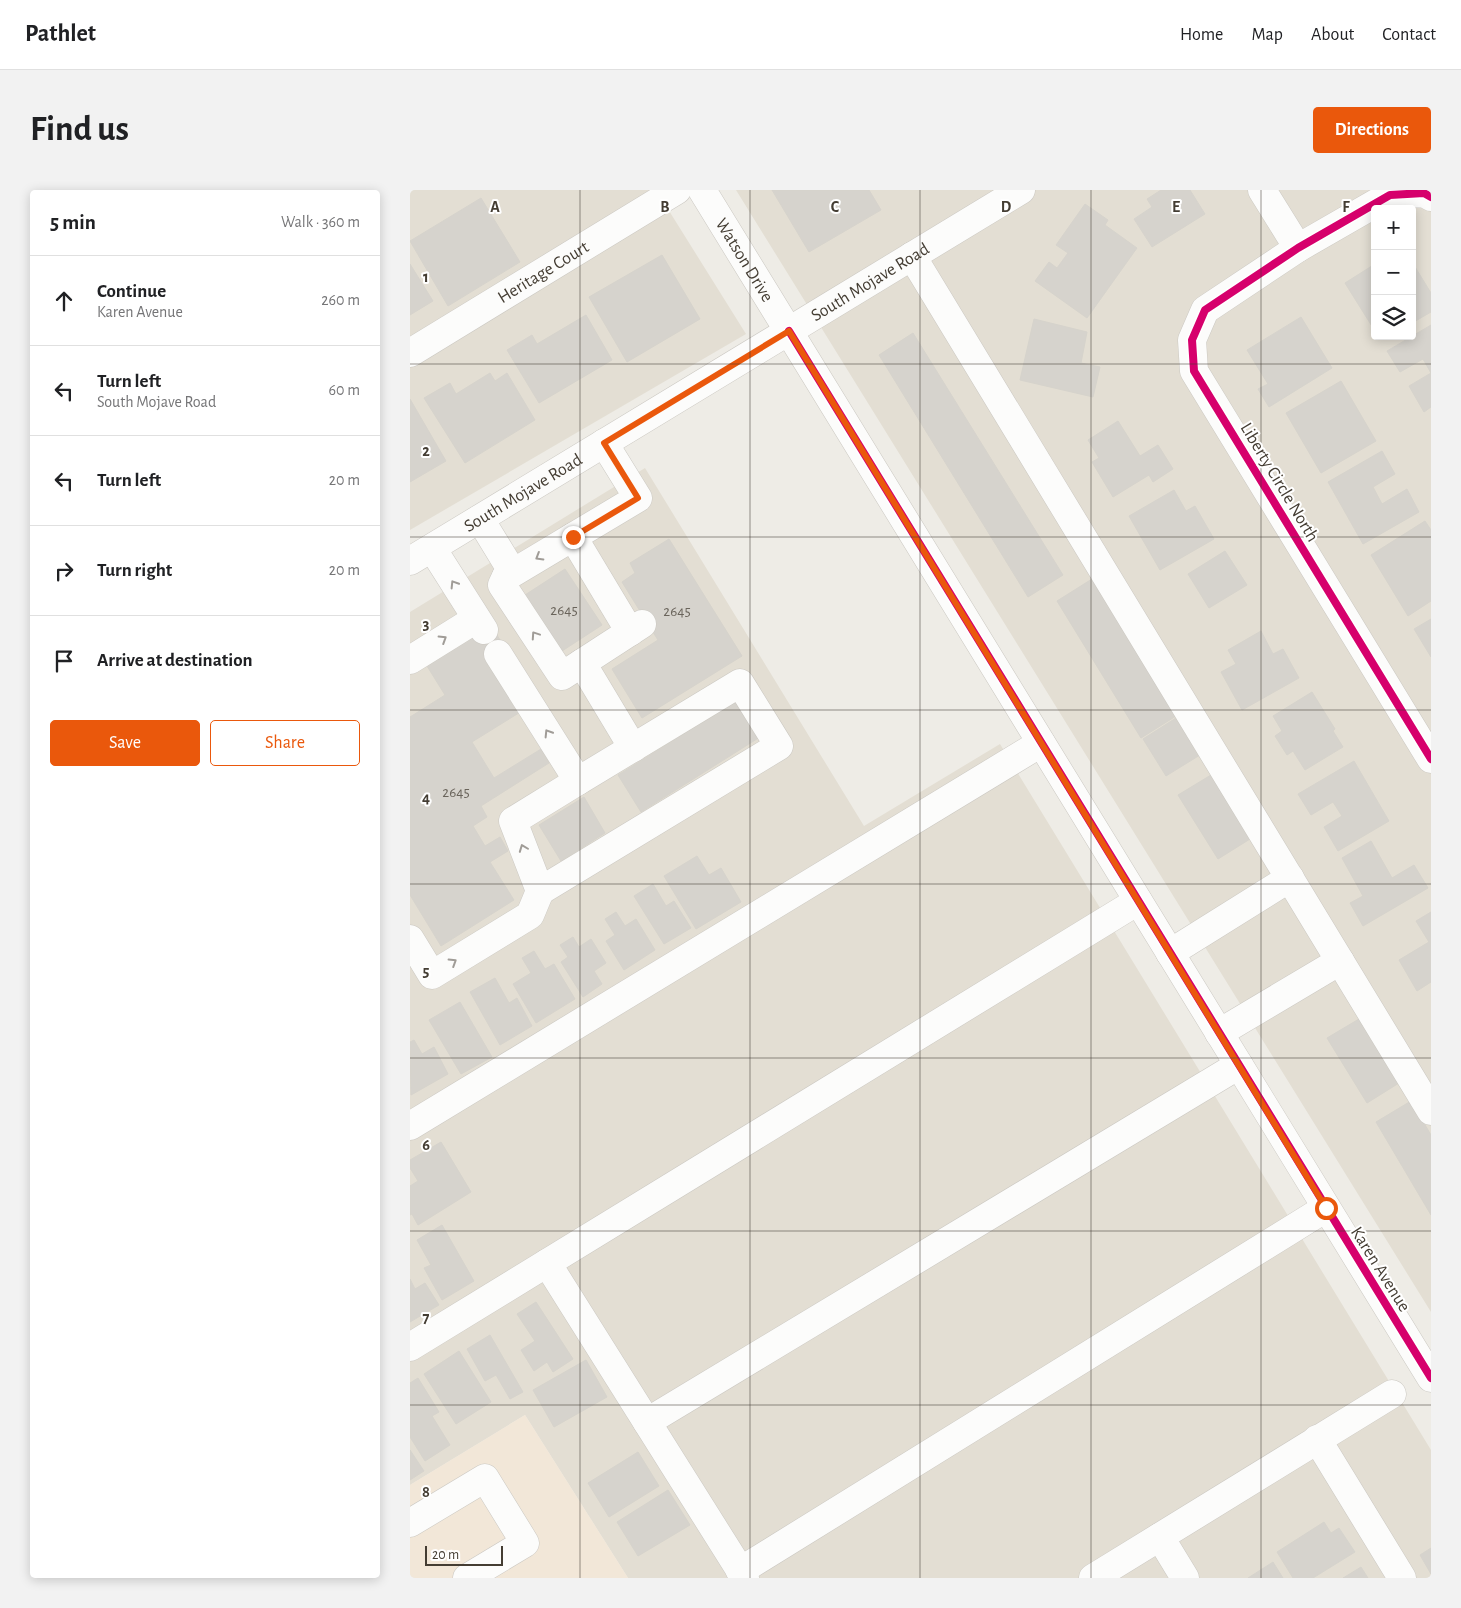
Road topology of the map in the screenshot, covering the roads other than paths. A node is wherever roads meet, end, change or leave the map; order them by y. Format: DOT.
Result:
graph roads {
  1 [pos="677,190"];
  2 [pos="702,190"];
  3 [pos="1020,190"];
  4 [pos="1262,190"];
  5 [pos="1431,196"];
  6 [pos="1298,248"];
  7 [pos="912,256"];
  8 [pos="789,331"];
  9 [pos="410,353"];
  10 [pos="604,443"];
  11 [pos="480,519"];
  12 [pos="573,537"];
  13 [pos="421,555"];
  14 [pos="506,577"];
  15 [pos="498,654"];
  16 [pos="410,660"];
  17 [pos="572,669"];
  18 [pos="1041,743"];
  19 [pos="633,748"];
  20 [pos="1431,759"];
  21 [pos="578,781"];
  22 [pos="1290,878"];
  23 [pos="540,891"];
  24 [pos="1138,901"];
  25 [pos="410,939"];
  26 [pos="1170,953"];
  27 [pos="1340,961"];
  28 [pos="1219,1033"];
  29 [pos="1239,1065"];
  30 [pos="1431,1111"];
  31 [pos="410,1126"];
  32 [pos="1326,1208"];
  33 [pos="547,1263"];
  34 [pos="410,1347"];
  35 [pos="1431,1378"];
  36 [pos="1392,1394"];
  37 [pos="647,1422"];
  38 [pos="1317,1439"];
  39 [pos="410,1523"];
  40 [pos="1160,1537"];
  41 [pos="743,1574"];
  42 [pos="467,1578"];
  43 [pos="1093,1578"];
  44 [pos="1185,1578"];
  45 [pos="1402,1578"];
  1 -- 9 [label="street, Heritage Court"];
  2 -- 8 [label="street, Watson Drive"];
  3 -- 7 [label="street, South Mojave Road"];
  4 -- 6 [label="street"];
  5 -- 6 [label="street, Liberty Circle North"];
  6 -- 20 [label="street, Liberty Circle North"];
  7 -- 8 [label="street, South Mojave Road"];
  7 -- 22 [label="street"];
  8 -- 10 [label="street, South Mojave Road"];
  8 -- 18 [label="street, Karen Avenue"];
  10 -- 11 [label="street, South Mojave Road"];
  10 -- 12 [label="street"];
  11 -- 13 [label="street, South Mojave Road"];
  11 -- 14 [label="street"];
  12 -- 14 [label="street, one-way"];
  12 -- 17 [label="street"];
  16 -- 13 [label="street, one-way"];
  17 -- 14 [label="street, one-way"];
  21 -- 15 [label="street, one-way"];
  17 -- 19 [label="street"];
  18 -- 24 [label="street, Karen Avenue"];
  18 -- 31 [label="street"];
  19 -- 21 [label="street"];
  19 -- 23 [label="street"];
  23 -- 21 [label="street, one-way"];
  22 -- 26 [label="street"];
  22 -- 27 [label="street"];
  25 -- 23 [label="street, one-way"];
  24 -- 26 [label="street, Karen Avenue"];
  24 -- 33 [label="street"];
  26 -- 28 [label="street, Karen Avenue"];
  27 -- 28 [label="street"];
  27 -- 30 [label="street"];
  28 -- 29 [label="street, Karen Avenue"];
  29 -- 32 [label="street, Karen Avenue"];
  29 -- 37 [label="street"];
  32 -- 35 [label="street, Karen Avenue"];
  32 -- 41 [label="street"];
  33 -- 34 [label="street"];
  33 -- 37 [label="street"];
  36 -- 38 [label="street"];
  37 -- 41 [label="street"];
  38 -- 40 [label="street"];
  38 -- 45 [label="street"];
  39 -- 42 [label="street"];
  40 -- 43 [label="street"];
  40 -- 44 [label="street"];
}
